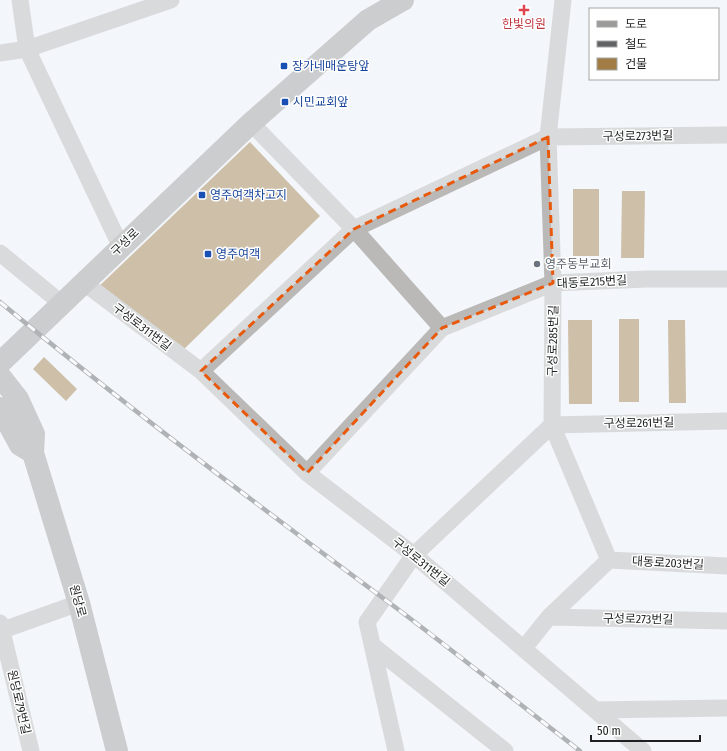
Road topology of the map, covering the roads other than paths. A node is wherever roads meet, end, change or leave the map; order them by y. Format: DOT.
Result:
graph roads {
  1 [pos="20,0"];
  2 [pos="171,0"];
  3 [pos="563,0"];
  4 [pos="389,3"];
  5 [pos="27,49"];
  6 [pos="0,53"];
  7 [pos="251,123"];
  8 [pos="727,135"];
  9 [pos="548,137"];
  10 [pos="354,229"];
  11 [pos="121,247"];
  12 [pos="0,253"];
  13 [pos="727,279"];
  14 [pos="83,282"];
  15 [pos="553,283"];
  16 [pos="61,303"];
  17 [pos="442,328"];
  18 [pos="0,363"];
  19 [pos="201,371"];
  20 [pos="0,376"];
  21 [pos="0,408"];
  22 [pos="727,421"];
  23 [pos="552,425"];
  24 [pos="33,453"];
  25 [pos="307,473"];
  26 [pos="414,555"];
  27 [pos="609,560"];
  28 [pos="727,566"];
  29 [pos="79,603"];
  30 [pos="549,617"];
  31 [pos="727,621"];
  32 [pos="1,628"];
  33 [pos="373,646"];
  34 [pos="524,648"];
  35 [pos="727,708"];
  36 [pos="595,710"];
  37 [pos="31,751"];
  38 [pos="117,751"];
  39 [pos="396,751"];
  40 [pos="506,751"];
  41 [pos="643,751"];
  1 -- 5 [label="street"];
  2 -- 5 [label="street"];
  3 -- 9 [label="street, 구성로285번길"];
  4 -- 7 [label="main road, 구성로"];
  5 -- 6 [label="street"];
  5 -- 11 [label="street"];
  7 -- 10 [label="street"];
  7 -- 11 [label="main road, 구성로"];
  8 -- 9 [label="street, 구성로273번길"];
  9 -- 10 [label="street"];
  9 -- 15 [label="street, 구성로285번길"];
  10 -- 17 [label="street"];
  10 -- 19 [label="street"];
  11 -- 14 [label="main road, 구성로"];
  12 -- 16 [label="street"];
  13 -- 15 [label="street, 대동로215번길"];
  14 -- 16 [label="main road, 구성로"];
  14 -- 19 [label="street, 구성로311번길"];
  15 -- 17 [label="street, 대동로215번길"];
  15 -- 23 [label="street, 구성로285번길"];
  16 -- 18 [label="main road, 구성로"];
  17 -- 25 [label="street, 대동로215번길"];
  19 -- 25 [label="street, 구성로311번길"];
  20 -- 24 [label="main road, 원당로"];
  21 -- 24 [label="main road"];
  22 -- 23 [label="street, 구성로261번길"];
  23 -- 26 [label="street"];
  23 -- 27 [label="street, 구성로285번길"];
  24 -- 29 [label="main road, 원당로"];
  25 -- 26 [label="street, 구성로311번길"];
  26 -- 33 [label="street"];
  26 -- 34 [label="street, 구성로311번길"];
  27 -- 28 [label="street, 대동로203번길"];
  27 -- 30 [label="street"];
  29 -- 32 [label="street"];
  29 -- 38 [label="main road, 원당로"];
  30 -- 31 [label="street, 구성로273번길"];
  30 -- 34 [label="street"];
  32 -- 37 [label="street, 원당로79번길"];
  33 -- 39 [label="street"];
  33 -- 40 [label="street"];
  34 -- 36 [label="street, 구성로311번길"];
  35 -- 36 [label="street"];
  36 -- 41 [label="street, 구성로311번길"];
}
